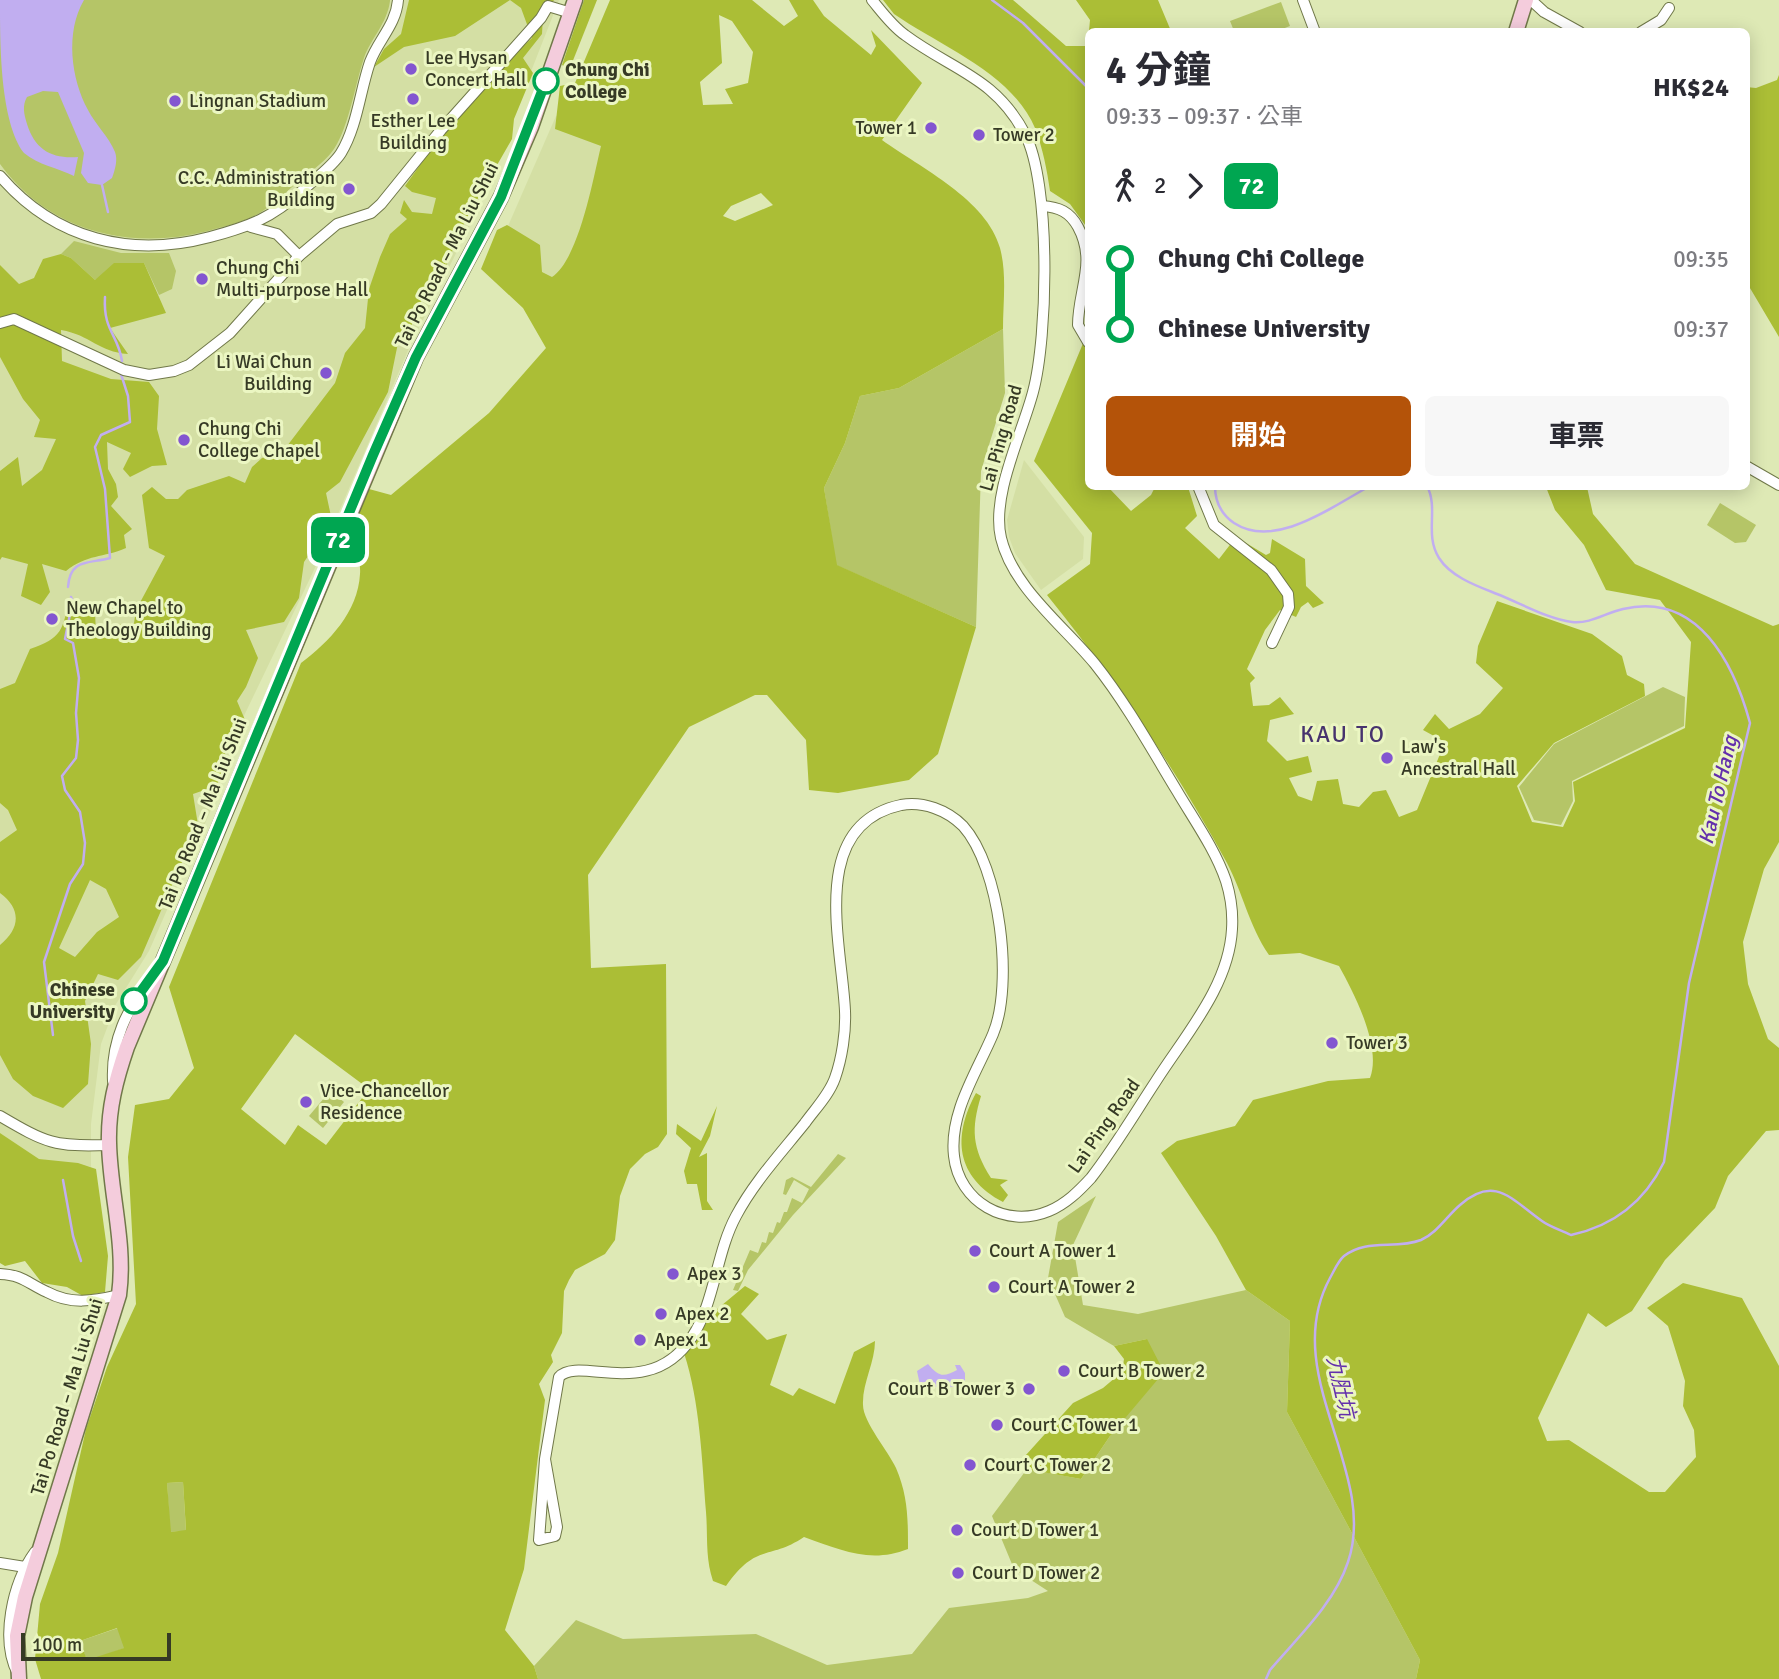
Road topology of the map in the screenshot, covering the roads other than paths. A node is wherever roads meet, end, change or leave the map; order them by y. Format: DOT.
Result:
graph roads {
  1 [pos="398,0"];
  2 [pos="872,0"];
  3 [pos="1303,0"];
  4 [pos="1528,0"];
  5 [pos="573,7"];
  6 [pos="1669,8"];
  7 [pos="1314,28"];
  8 [pos="1518,28"];
  9 [pos="1573,28"];
  10 [pos="1648,28"];
  11 [pos="0,176"];
  12 [pos="1042,206"];
  13 [pos="279,211"];
  14 [pos="250,226"];
  15 [pos="277,234"];
  16 [pos="1085,243"];
  17 [pos="299,256"];
  18 [pos="1085,284"];
  19 [pos="0,316"];
  20 [pos="14,319"];
  21 [pos="0,323"];
  22 [pos="1085,337"];
  23 [pos="1750,468"];
  24 [pos="1778,482"];
  25 [pos="1200,490"];
  26 [pos="1272,643"];
  27 [pos="1,1116"];
  28 [pos="109,1144"];
  29 [pos="0,1274"];
  30 [pos="119,1295"];
  31 [pos="545,1459"];
  32 [pos="42,1543"];
  33 [pos="0,1563"];
  34 [pos="25,1567"];
  35 [pos="19,1676"];
  1 -- 13 [label="street"];
  2 -- 12 [label="street, Lai Ping Road"];
  3 -- 7 [label="street"];
  4 -- 8 [label="main road"];
  4 -- 9 [label="street"];
  5 -- 17 [label="street"];
  5 -- 28 [label="main road, Tai Po Road – Ma Liu Shui"];
  6 -- 10 [label="street"];
  11 -- 14 [label="street"];
  12 -- 16 [label="street"];
  12 -- 31 [label="street, Lai Ping Road"];
  13 -- 14 [label="street"];
  13 -- 15 [label="street"];
  14 -- 15 [label="street"];
  15 -- 17 [label="street"];
  17 -- 20 [label="street"];
  18 -- 22 [label="street"];
  19 -- 20 [label="street"];
  20 -- 21 [label="street"];
  23 -- 24 [label="street"];
  25 -- 26 [label="street"];
  27 -- 28 [label="street"];
  28 -- 30 [label="main road, Tai Po Road – Ma Liu Shui"];
  29 -- 30 [label="street"];
  30 -- 32 [label="main road, Tai Po Road – Ma Liu Shui"];
  31 -- 31 [label="street, Lai Ping Road"];
  32 -- 34 [label="street"];
  32 -- 35 [label="main road, Tai Po Road – Ma Liu Shui"];
  33 -- 34 [label="street"];
  34 -- 35 [label="street"];
}
